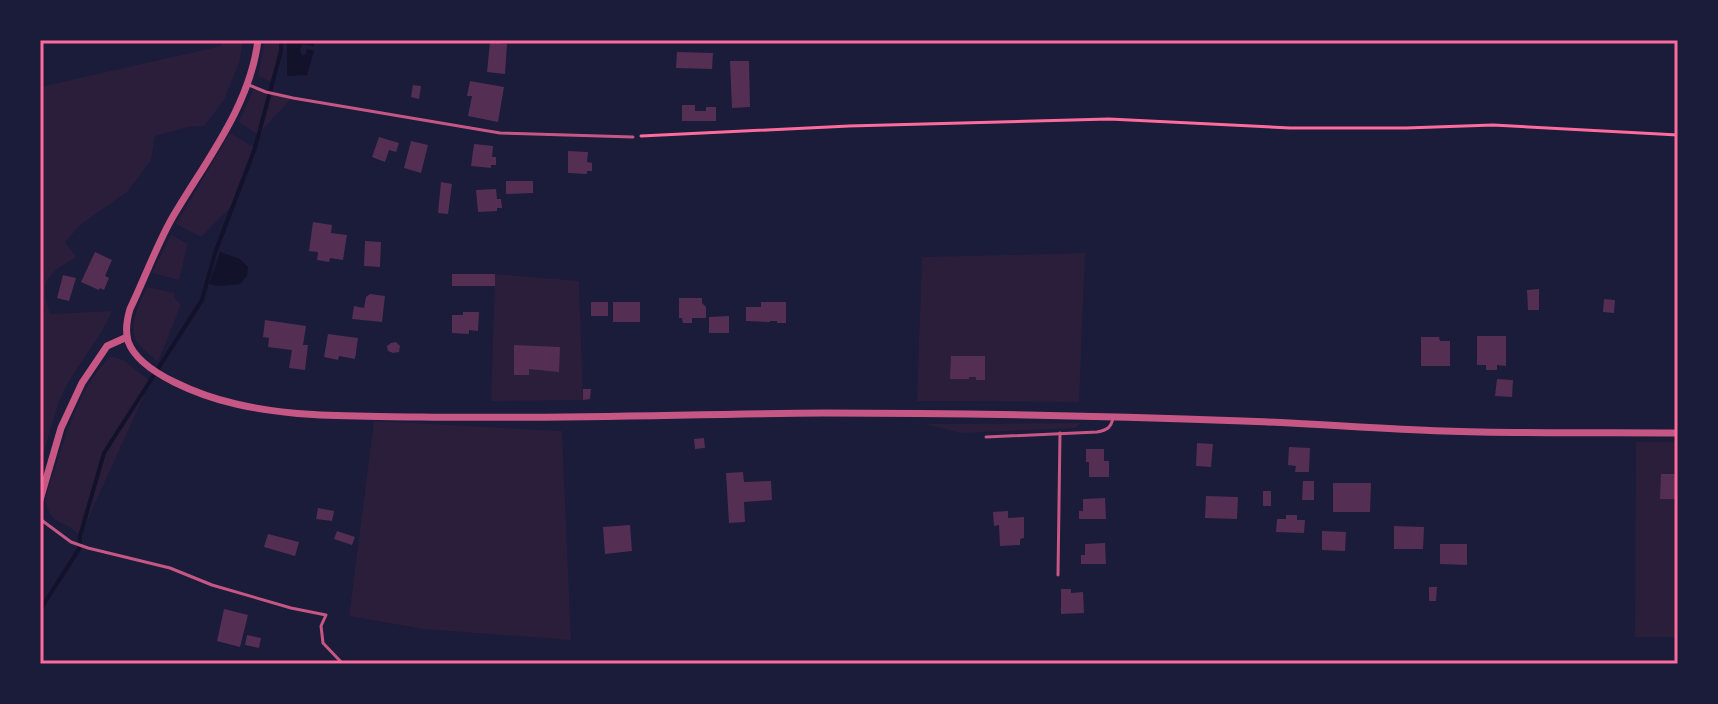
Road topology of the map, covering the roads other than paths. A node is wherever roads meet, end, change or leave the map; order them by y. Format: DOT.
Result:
graph roads {
  1 [pos="258,40"];
  2 [pos="249,85"];
  3 [pos="633,137"];
  4 [pos="127,337"];
  5 [pos="1113,418"];
  6 [pos="1060,433"];
  7 [pos="1678,433"];
  8 [pos="986,437"];
  9 [pos="40,500"];
  10 [pos="40,519"];
  11 [pos="1058,575"];
  12 [pos="343,664"];
  1 -- 2 [label="street"];
  2 -- 3 [label="lane"];
  2 -- 4 [label="street"];
  4 -- 5 [label="street"];
  4 -- 9 [label="street"];
  5 -- 6 [label="lane"];
  5 -- 7 [label="street"];
  6 -- 8 [label="lane"];
  6 -- 11 [label="lane"];
  10 -- 12 [label="lane"];
}
